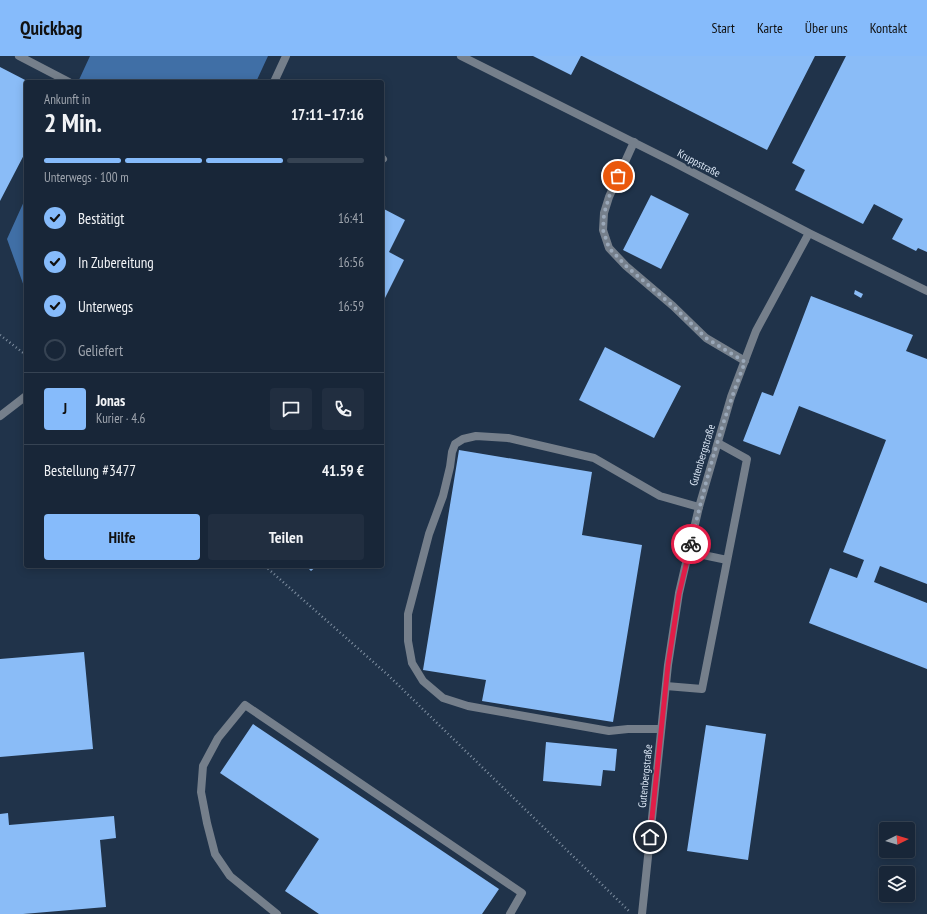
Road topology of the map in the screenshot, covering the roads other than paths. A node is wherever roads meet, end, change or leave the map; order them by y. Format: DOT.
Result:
graph roads {
  1 [pos="19,56"];
  2 [pos="286,56"];
  3 [pos="461,56"];
  4 [pos="65,80"];
  5 [pos="275,80"];
  6 [pos="634,142"];
  7 [pos="808,233"];
  8 [pos="927,291"];
  9 [pos="745,362"];
  10 [pos="24,398"];
  11 [pos="0,416"];
  12 [pos="718,443"];
  13 [pos="699,507"];
  14 [pos="689,552"];
  15 [pos="727,560"];
  16 [pos="666,686"];
  17 [pos="661,729"];
  18 [pos="277,914"];
  19 [pos="510,914"];
  20 [pos="642,914"];
  1 -- 4 [label="street"];
  2 -- 5 [label="street"];
  3 -- 6 [label="street, Kruppstraße"];
  6 -- 7 [label="street, Kruppstraße"];
  6 -- 9 [label="street"];
  7 -- 8 [label="street, Kruppstraße"];
  7 -- 9 [label="street, Gutenbergstraße"];
  9 -- 12 [label="street, Gutenbergstraße"];
  10 -- 11 [label="street"];
  12 -- 13 [label="street, Gutenbergstraße"];
  12 -- 15 [label="street"];
  13 -- 14 [label="street, Gutenbergstraße"];
  13 -- 17 [label="street"];
  14 -- 15 [label="street"];
  14 -- 16 [label="street, Gutenbergstraße"];
  15 -- 16 [label="street"];
  16 -- 17 [label="street, Gutenbergstraße"];
  17 -- 20 [label="street, Gutenbergstraße"];
  18 -- 19 [label="street"];
}
